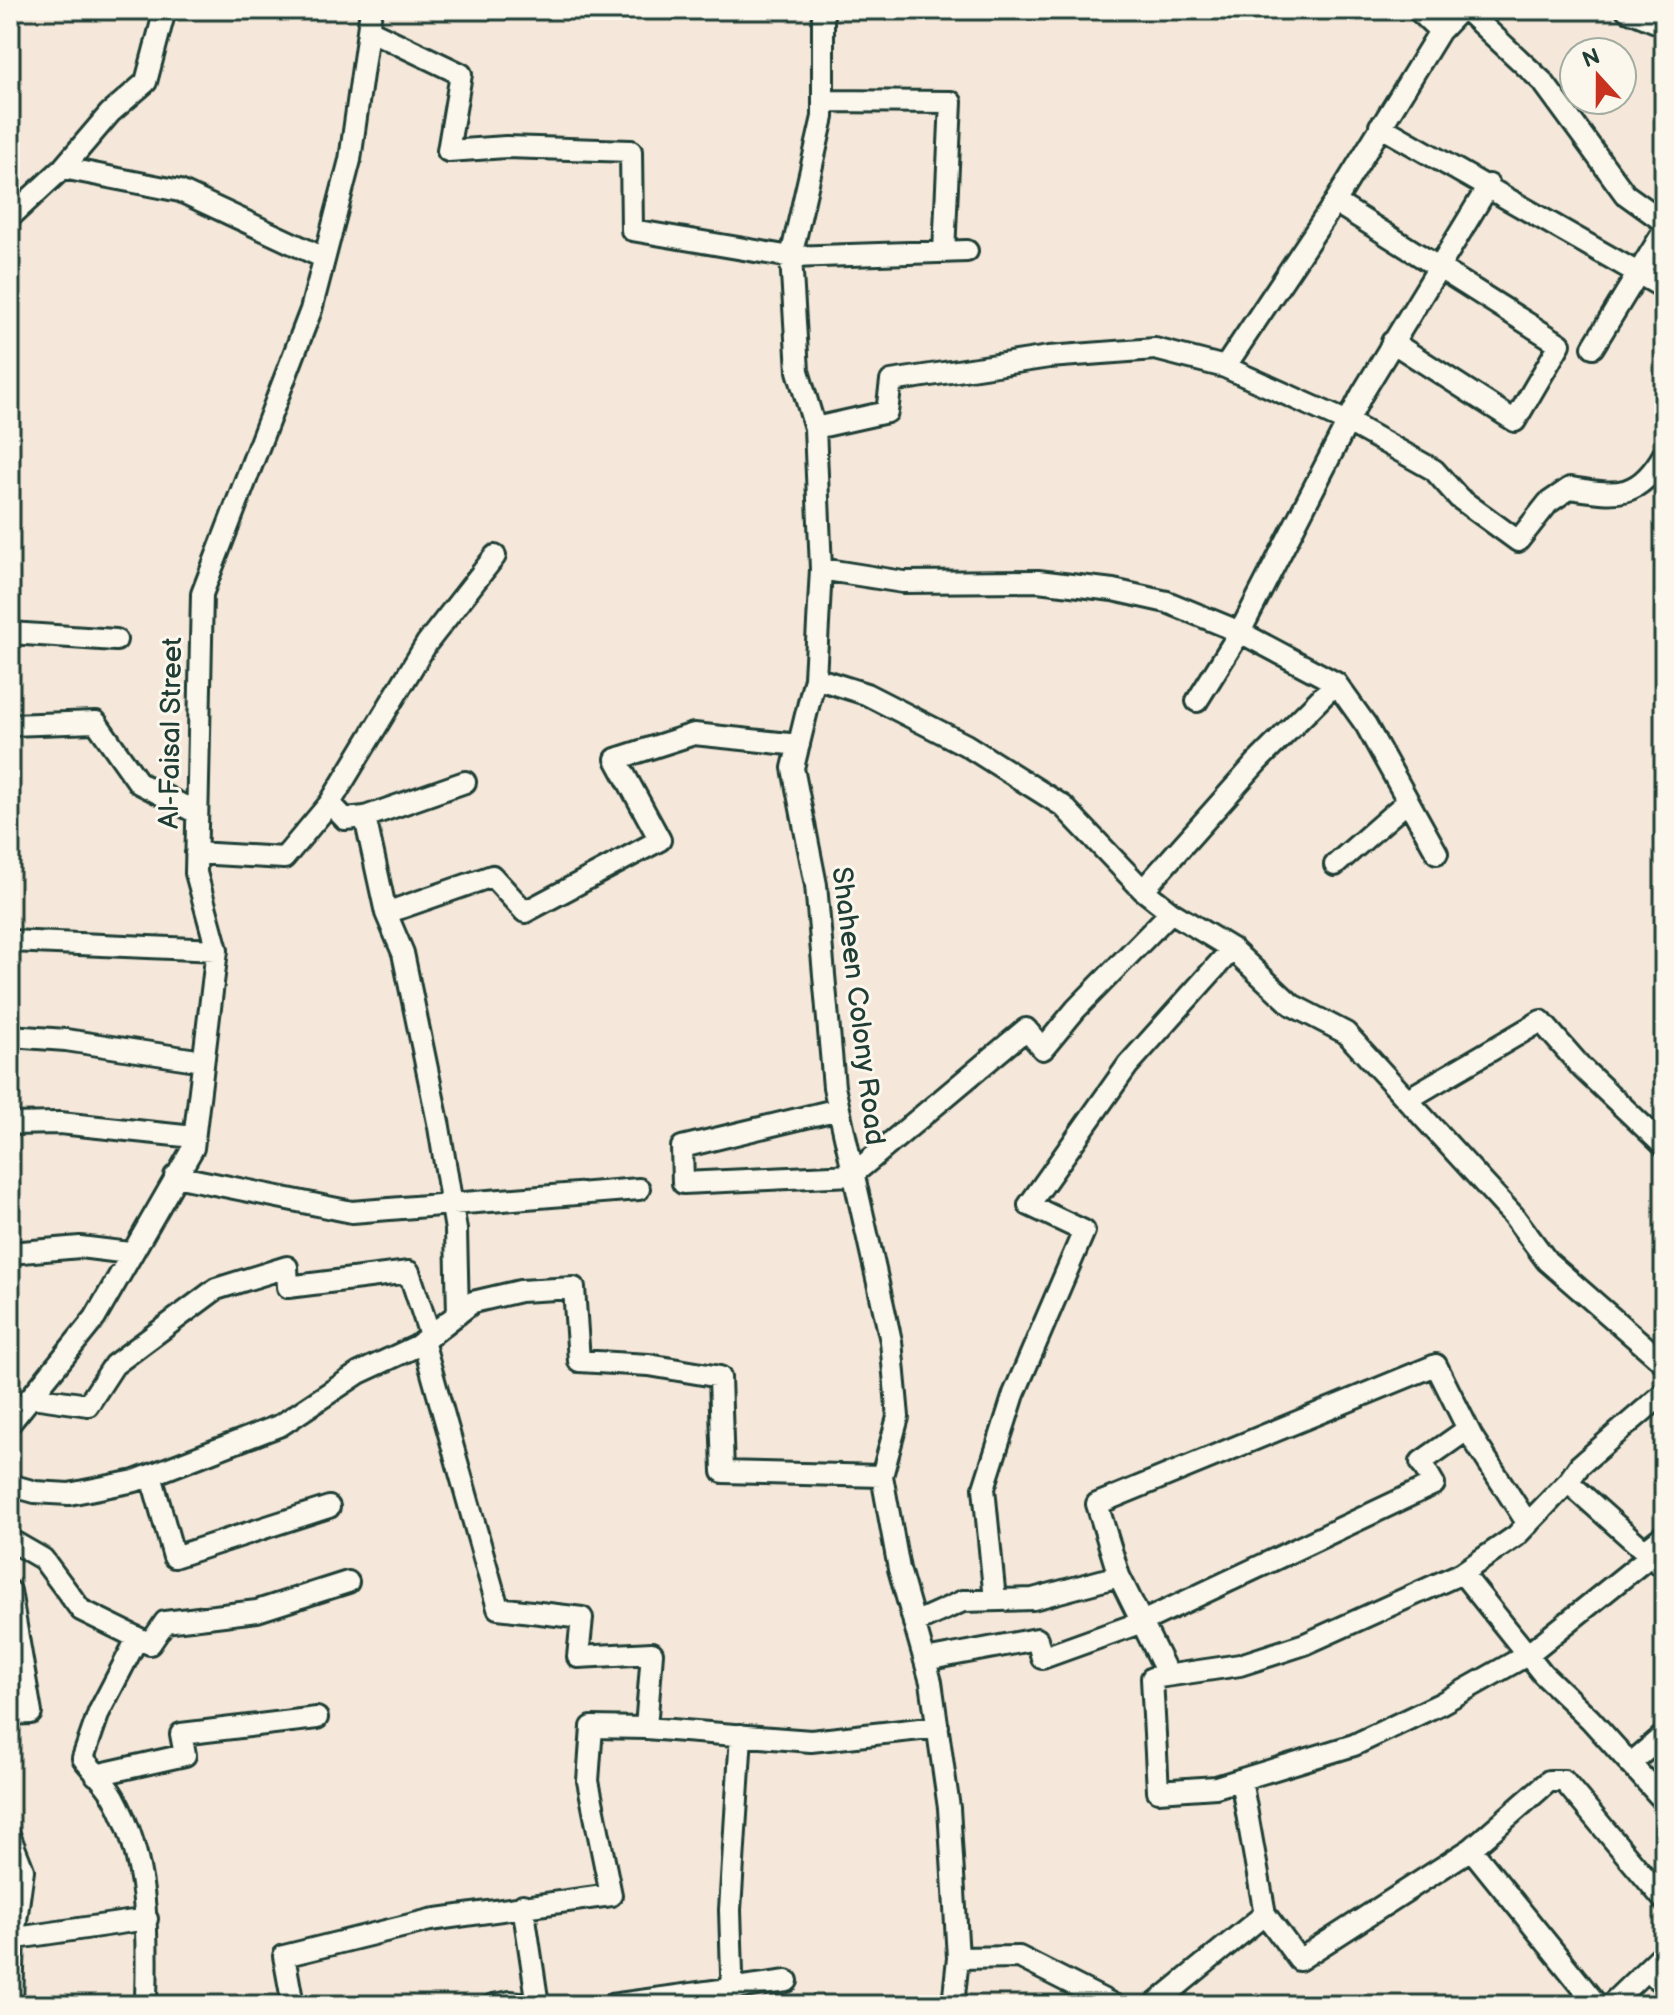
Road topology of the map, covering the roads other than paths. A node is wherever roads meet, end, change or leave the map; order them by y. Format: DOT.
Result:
graph roads {
  1 [pos="165,10"];
  2 [pos="823,10"];
  3 [pos="1418,10"];
  4 [pos="1460,10"];
  5 [pos="1466,10"];
  6 [pos="1627,10"];
  7 [pos="370,20"];
  8 [pos="1656,22"];
  9 [pos="1440,31"];
  10 [pos="823,101"];
  11 [pos="1380,126"];
  12 [pos="63,168"];
  13 [pos="1489,185"];
  14 [pos="1335,202"];
  15 [pos="10,217"];
  16 [pos="1664,222"];
  17 [pos="1664,231"];
  18 [pos="967,251"];
  19 [pos="944,252"];
  20 [pos="791,257"];
  21 [pos="324,258"];
  22 [pos="1438,269"];
  23 [pos="1641,274"];
  24 [pos="1664,288"];
  25 [pos="1392,342"];
  26 [pos="1593,347"];
  27 [pos="1225,367"];
  28 [pos="1350,423"];
  29 [pos="815,428"];
  30 [pos="1664,454"];
  31 [pos="495,556"];
  32 [pos="821,569"];
  33 [pos="1240,632"];
  34 [pos="10,633"];
  35 [pos="116,640"];
  36 [pos="815,678"];
  37 [pos="1336,683"];
  38 [pos="1197,701"];
  39 [pos="10,725"];
  40 [pos="799,745"];
  41 [pos="465,782"];
  42 [pos="1408,801"];
  43 [pos="330,803"];
  44 [pos="197,813"];
  45 [pos="365,817"];
  46 [pos="196,853"];
  47 [pos="1437,853"];
  48 [pos="1335,865"];
  49 [pos="1143,890"];
  50 [pos="1171,912"];
  51 [pos="386,913"];
  52 [pos="10,941"];
  53 [pos="1232,949"];
  54 [pos="217,950"];
  55 [pos="10,1036"];
  56 [pos="203,1061"];
  57 [pos="1408,1099"];
  58 [pos="839,1109"];
  59 [pos="10,1124"];
  60 [pos="194,1137"];
  61 [pos="1664,1146"];
  62 [pos="852,1175"];
  63 [pos="175,1176"];
  64 [pos="639,1189"];
  65 [pos="451,1202"];
  66 [pos="10,1253"];
  67 [pos="129,1253"];
  68 [pos="458,1314"];
  69 [pos="426,1338"];
  70 [pos="1664,1363"];
  71 [pos="1664,1393"];
  72 [pos="32,1397"];
  73 [pos="10,1423"];
  74 [pos="1468,1429"];
  75 [pos="151,1475"];
  76 [pos="882,1476"];
  77 [pos="1568,1482"];
  78 [pos="10,1485"];
  79 [pos="329,1507"];
  80 [pos="1528,1524"];
  81 [pos="1664,1535"];
  82 [pos="10,1540"];
  83 [pos="1653,1558"];
  84 [pos="1462,1573"];
  85 [pos="1119,1576"];
  86 [pos="348,1582"];
  87 [pos="10,1591"];
  88 [pos="995,1600"];
  89 [pos="1142,1622"];
  90 [pos="914,1623"];
  91 [pos="137,1639"];
  92 [pos="1527,1655"];
  93 [pos="925,1660"];
  94 [pos="1168,1675"];
  95 [pos="10,1714"];
  96 [pos="317,1718"];
  97 [pos="938,1727"];
  98 [pos="646,1728"];
  99 [pos="741,1735"];
  100 [pos="1664,1735"];
  101 [pos="1630,1764"];
  102 [pos="96,1775"];
  103 [pos="1241,1780"];
  104 [pos="1664,1801"];
  105 [pos="10,1837"];
  106 [pos="1471,1849"];
  107 [pos="1664,1900"];
  108 [pos="523,1905"];
  109 [pos="1265,1914"];
  110 [pos="147,1919"];
  111 [pos="12,1939"];
  112 [pos="1664,1953"];
  113 [pos="958,1958"];
  114 [pos="1646,1971"];
  115 [pos="787,1981"];
  116 [pos="1664,1984"];
  117 [pos="732,1997"];
  118 [pos="12,2005"];
  119 [pos="150,2005"];
  120 [pos="293,2005"];
  121 [pos="493,2005"];
  122 [pos="539,2005"];
  123 [pos="611,2005"];
  124 [pos="953,2005"];
  125 [pos="1114,2005"];
  126 [pos="1154,2005"];
  127 [pos="1597,2005"];
  128 [pos="1610,2005"];
  1 -- 12 [label="street"];
  2 -- 10 [label="street, Shaheen Colony Road"];
  3 -- 9 [label="street"];
  4 -- 9 [label="street"];
  5 -- 16 [label="street"];
  6 -- 8 [label="street"];
  7 -- 20 [label="street"];
  7 -- 21 [label="street, Al-Faisal Street"];
  9 -- 11 [label="street"];
  10 -- 19 [label="street"];
  10 -- 20 [label="street, Shaheen Colony Road"];
  11 -- 13 [label="street"];
  11 -- 14 [label="street"];
  12 -- 15 [label="street"];
  12 -- 21 [label="street"];
  13 -- 22 [label="street"];
  13 -- 23 [label="street"];
  14 -- 22 [label="street"];
  14 -- 27 [label="street"];
  17 -- 23 [label="street"];
  18 -- 19 [label="street"];
  19 -- 20 [label="street"];
  20 -- 29 [label="street, Shaheen Colony Road"];
  21 -- 44 [label="street, Al-Faisal Street"];
  22 -- 25 [label="street"];
  22 -- 25 [label="street"];
  23 -- 24 [label="street"];
  23 -- 26 [label="street"];
  25 -- 28 [label="street"];
  27 -- 28 [label="street"];
  27 -- 29 [label="street"];
  28 -- 30 [label="street"];
  28 -- 33 [label="street"];
  29 -- 32 [label="street, Shaheen Colony Road"];
  31 -- 43 [label="street"];
  32 -- 33 [label="street"];
  32 -- 36 [label="street, Shaheen Colony Road"];
  33 -- 37 [label="street"];
  33 -- 38 [label="street"];
  34 -- 35 [label="street"];
  36 -- 40 [label="street, Shaheen Colony Road"];
  36 -- 49 [label="street"];
  37 -- 42 [label="street"];
  37 -- 49 [label="street"];
  39 -- 44 [label="street"];
  40 -- 51 [label="street"];
  40 -- 58 [label="street, Shaheen Colony Road"];
  41 -- 45 [label="street"];
  42 -- 47 [label="street"];
  42 -- 48 [label="street"];
  43 -- 45 [label="street"];
  43 -- 46 [label="street"];
  44 -- 46 [label="street, Al-Faisal Street"];
  45 -- 51 [label="street"];
  46 -- 54 [label="street, Al-Faisal Street"];
  49 -- 50 [label="street"];
  50 -- 53 [label="street"];
  50 -- 62 [label="street"];
  51 -- 65 [label="street"];
  52 -- 54 [label="street"];
  53 -- 57 [label="street"];
  53 -- 88 [label="street"];
  54 -- 56 [label="street, Al-Faisal Street"];
  55 -- 56 [label="street"];
  56 -- 60 [label="street, Al-Faisal Street"];
  57 -- 61 [label="street"];
  57 -- 70 [label="street"];
  58 -- 62 [label="street, Shaheen Colony Road"];
  58 -- 62 [label="street"];
  59 -- 60 [label="street"];
  60 -- 63 [label="street, Al-Faisal Street"];
  62 -- 76 [label="street, Shaheen Colony Road"];
  63 -- 65 [label="street"];
  63 -- 67 [label="street, Al-Faisal Street"];
  64 -- 65 [label="street"];
  65 -- 68 [label="street"];
  66 -- 67 [label="street"];
  67 -- 72 [label="street, Al-Faisal Street"];
  68 -- 69 [label="street"];
  68 -- 76 [label="street"];
  69 -- 72 [label="street"];
  69 -- 75 [label="street"];
  69 -- 98 [label="street"];
  71 -- 77 [label="street"];
  72 -- 73 [label="street, Al-Faisal Street"];
  74 -- 80 [label="street"];
  74 -- 85 [label="street"];
  74 -- 89 [label="street"];
  75 -- 78 [label="street"];
  75 -- 79 [label="street"];
  76 -- 90 [label="street, Shaheen Colony Road"];
  77 -- 80 [label="street"];
  77 -- 83 [label="street"];
  80 -- 84 [label="street"];
  81 -- 83 [label="street"];
  82 -- 91 [label="street"];
  83 -- 92 [label="street"];
  84 -- 92 [label="street"];
  84 -- 94 [label="street"];
  85 -- 88 [label="street"];
  85 -- 89 [label="street"];
  86 -- 91 [label="street"];
  87 -- 95 [label="street"];
  88 -- 90 [label="street"];
  89 -- 93 [label="street"];
  89 -- 94 [label="street"];
  90 -- 93 [label="street, Shaheen Colony Road"];
  91 -- 102 [label="street"];
  92 -- 101 [label="street"];
  92 -- 103 [label="street"];
  93 -- 97 [label="street, Shaheen Colony Road"];
  94 -- 103 [label="street"];
  96 -- 102 [label="street"];
  97 -- 99 [label="street"];
  97 -- 113 [label="street, Shaheen Colony Road"];
  98 -- 99 [label="street"];
  98 -- 108 [label="street"];
  99 -- 117 [label="street"];
  100 -- 101 [label="street"];
  101 -- 104 [label="street"];
  102 -- 110 [label="street"];
  103 -- 109 [label="street"];
  105 -- 111 [label="street"];
  106 -- 107 [label="street"];
  106 -- 109 [label="street"];
  106 -- 127 [label="street"];
  108 -- 120 [label="street"];
  108 -- 122 [label="street"];
  109 -- 126 [label="street"];
  110 -- 111 [label="street"];
  110 -- 119 [label="street"];
  111 -- 118 [label="street"];
  112 -- 114 [label="street"];
  113 -- 124 [label="street, Shaheen Colony Road"];
  113 -- 125 [label="street"];
  114 -- 116 [label="street"];
  114 -- 128 [label="street"];
  115 -- 117 [label="street"];
  117 -- 123 [label="street"];
  121 -- 122 [label="street"];
}
